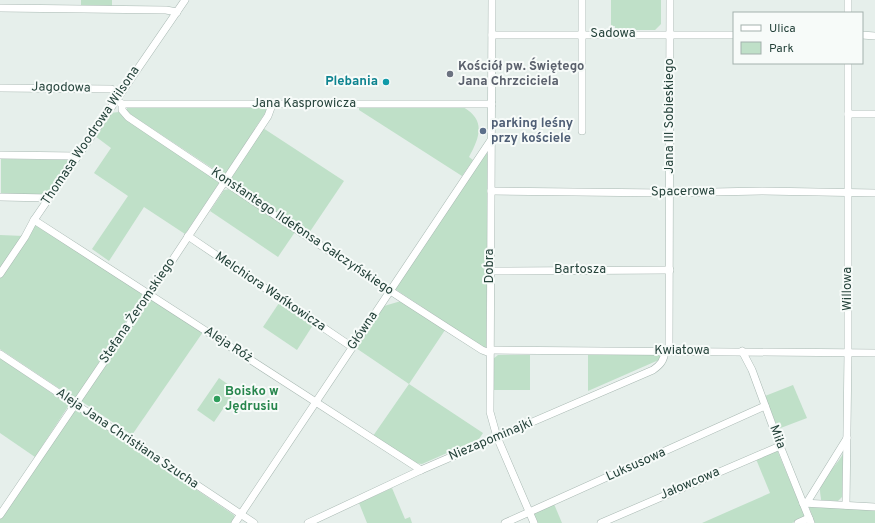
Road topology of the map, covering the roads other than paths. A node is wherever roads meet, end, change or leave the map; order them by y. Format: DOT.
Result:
graph roads {
  1 [pos="185,0"];
  2 [pos="492,0"];
  3 [pos="582,0"];
  4 [pos="670,0"];
  5 [pos="848,0"];
  6 [pos="0,8"];
  7 [pos="177,12"];
  8 [pos="848,12"];
  9 [pos="582,34"];
  10 [pos="492,35"];
  11 [pos="670,35"];
  12 [pos="733,35"];
  13 [pos="863,36"];
  14 [pos="875,36"];
  15 [pos="848,64"];
  16 [pos="0,88"];
  17 [pos="121,93"];
  18 [pos="119,102"];
  19 [pos="492,104"];
  20 [pos="272,105"];
  21 [pos="848,114"];
  22 [pos="875,114"];
  23 [pos="582,131"];
  24 [pos="491,140"];
  25 [pos="0,155"];
  26 [pos="78,156"];
  27 [pos="225,181"];
  28 [pos="491,191"];
  29 [pos="670,193"];
  30 [pos="849,193"];
  31 [pos="875,193"];
  32 [pos="0,197"];
  33 [pos="49,198"];
  34 [pos="34,220"];
  35 [pos="188,236"];
  36 [pos="490,270"];
  37 [pos="670,270"];
  38 [pos="0,274"];
  39 [pos="390,291"];
  40 [pos="150,294"];
  41 [pos="352,347"];
  42 [pos="490,351"];
  43 [pos="667,351"];
  44 [pos="742,351"];
  45 [pos="848,353"];
  46 [pos="875,353"];
  47 [pos="0,354"];
  48 [pos="316,403"];
  49 [pos="75,405"];
  50 [pos="766,406"];
  51 [pos="497,438"];
  52 [pos="847,438"];
  53 [pos="780,446"];
  54 [pos="421,470"];
  55 [pos="804,504"];
  56 [pos="846,505"];
  57 [pos="875,507"];
  58 [pos="530,512"];
  59 [pos="241,514"];
  60 [pos="0,515"];
  61 [pos="810,520"];
  62 [pos="235,523"];
  63 [pos="254,523"];
  64 [pos="308,523"];
  65 [pos="506,523"];
  66 [pos="534,523"];
  67 [pos="601,523"];
  68 [pos="798,523"];
  1 -- 7 [label="street, Thomasa Woodrowa Wilsona"];
  2 -- 10 [label="street, Dobra"];
  3 -- 9 [label="street"];
  4 -- 11 [label="street, Jana III Sobieskiego"];
  5 -- 8 [label="street"];
  6 -- 7 [label="street"];
  7 -- 17 [label="street, Thomasa Woodrowa Wilsona"];
  9 -- 10 [label="street, Sadowa"];
  9 -- 11 [label="street, Sadowa"];
  9 -- 23 [label="street"];
  10 -- 19 [label="street, Dobra"];
  11 -- 12 [label="street, Sadowa"];
  11 -- 29 [label="street, Jana III Sobieskiego"];
  13 -- 14 [label="street"];
  15 -- 21 [label="street, Willowa"];
  16 -- 17 [label="street, Jagodowa"];
  17 -- 18 [label="street, Thomasa Woodrowa Wilsona"];
  18 -- 20 [label="street, Jana Kasprowicza"];
  18 -- 26 [label="street, Thomasa Woodrowa Wilsona"];
  18 -- 27 [label="street, Konstantego Ildefonsa Gałczyńskiego"];
  19 -- 20 [label="street, Jana Kasprowicza"];
  19 -- 24 [label="street, Dobra"];
  20 -- 27 [label="street, Stefana Żeromskiego"];
  21 -- 22 [label="street"];
  21 -- 30 [label="street, Willowa"];
  24 -- 28 [label="street, Dobra"];
  24 -- 39 [label="street, Główna"];
  25 -- 26 [label="street"];
  26 -- 33 [label="street, Thomasa Woodrowa Wilsona"];
  27 -- 35 [label="street, Stefana Żeromskiego"];
  27 -- 39 [label="street, Konstantego Ildefonsa Gałczyńskiego"];
  28 -- 29 [label="street, Spacerowa"];
  28 -- 36 [label="street, Dobra"];
  29 -- 30 [label="street, Spacerowa"];
  29 -- 37 [label="street, Jana III Sobieskiego"];
  30 -- 31 [label="street, Spacerowa"];
  30 -- 45 [label="street, Willowa"];
  32 -- 33 [label="street"];
  33 -- 34 [label="street, Thomasa Woodrowa Wilsona"];
  34 -- 38 [label="street, Thomasa Woodrowa Wilsona"];
  34 -- 40 [label="street, Aleja Róż"];
  35 -- 40 [label="street, Stefana Żeromskiego"];
  35 -- 41 [label="street, Melchiora Wańkowicza"];
  36 -- 37 [label="street, Bartosza"];
  36 -- 42 [label="street, Dobra"];
  37 -- 43 [label="street, Jana III Sobieskiego"];
  39 -- 41 [label="street, Główna"];
  39 -- 42 [label="street, Konstantego Ildefonsa Gałczyńskiego"];
  40 -- 48 [label="street, Aleja Róż"];
  40 -- 49 [label="street, Stefana Żeromskiego"];
  41 -- 48 [label="street, Główna"];
  42 -- 43 [label="street, Kwiatowa"];
  42 -- 51 [label="street, Dobra"];
  43 -- 44 [label="street, Kwiatowa"];
  43 -- 51 [label="street, Niezapominajki"];
  44 -- 45 [label="street, Kwiatowa"];
  44 -- 50 [label="street, Miła"];
  45 -- 46 [label="street, Kwiatowa"];
  45 -- 52 [label="street, Willowa"];
  47 -- 49 [label="street, Aleja Jana Christiana Szucha"];
  48 -- 54 [label="street, Aleja Róż"];
  48 -- 59 [label="street, Główna"];
  49 -- 59 [label="street, Aleja Jana Christiana Szucha"];
  49 -- 60 [label="street, Stefana Żeromskiego"];
  50 -- 53 [label="street, Miła"];
  50 -- 58 [label="street, Luksusowa"];
  51 -- 54 [label="street, Niezapominajki"];
  51 -- 58 [label="street, Dobra"];
  52 -- 55 [label="street"];
  52 -- 56 [label="street, Willowa"];
  53 -- 55 [label="street, Miła"];
  53 -- 67 [label="street, Jałowcowa"];
  54 -- 64 [label="street, Niezapominajki"];
  55 -- 56 [label="street"];
  55 -- 61 [label="street, Miła"];
  56 -- 57 [label="street"];
  58 -- 65 [label="street, Luksusowa"];
  58 -- 66 [label="street, Dobra"];
  59 -- 62 [label="street, Główna"];
  59 -- 63 [label="street, Aleja Jana Christiana Szucha"];
  61 -- 68 [label="street"];
}
